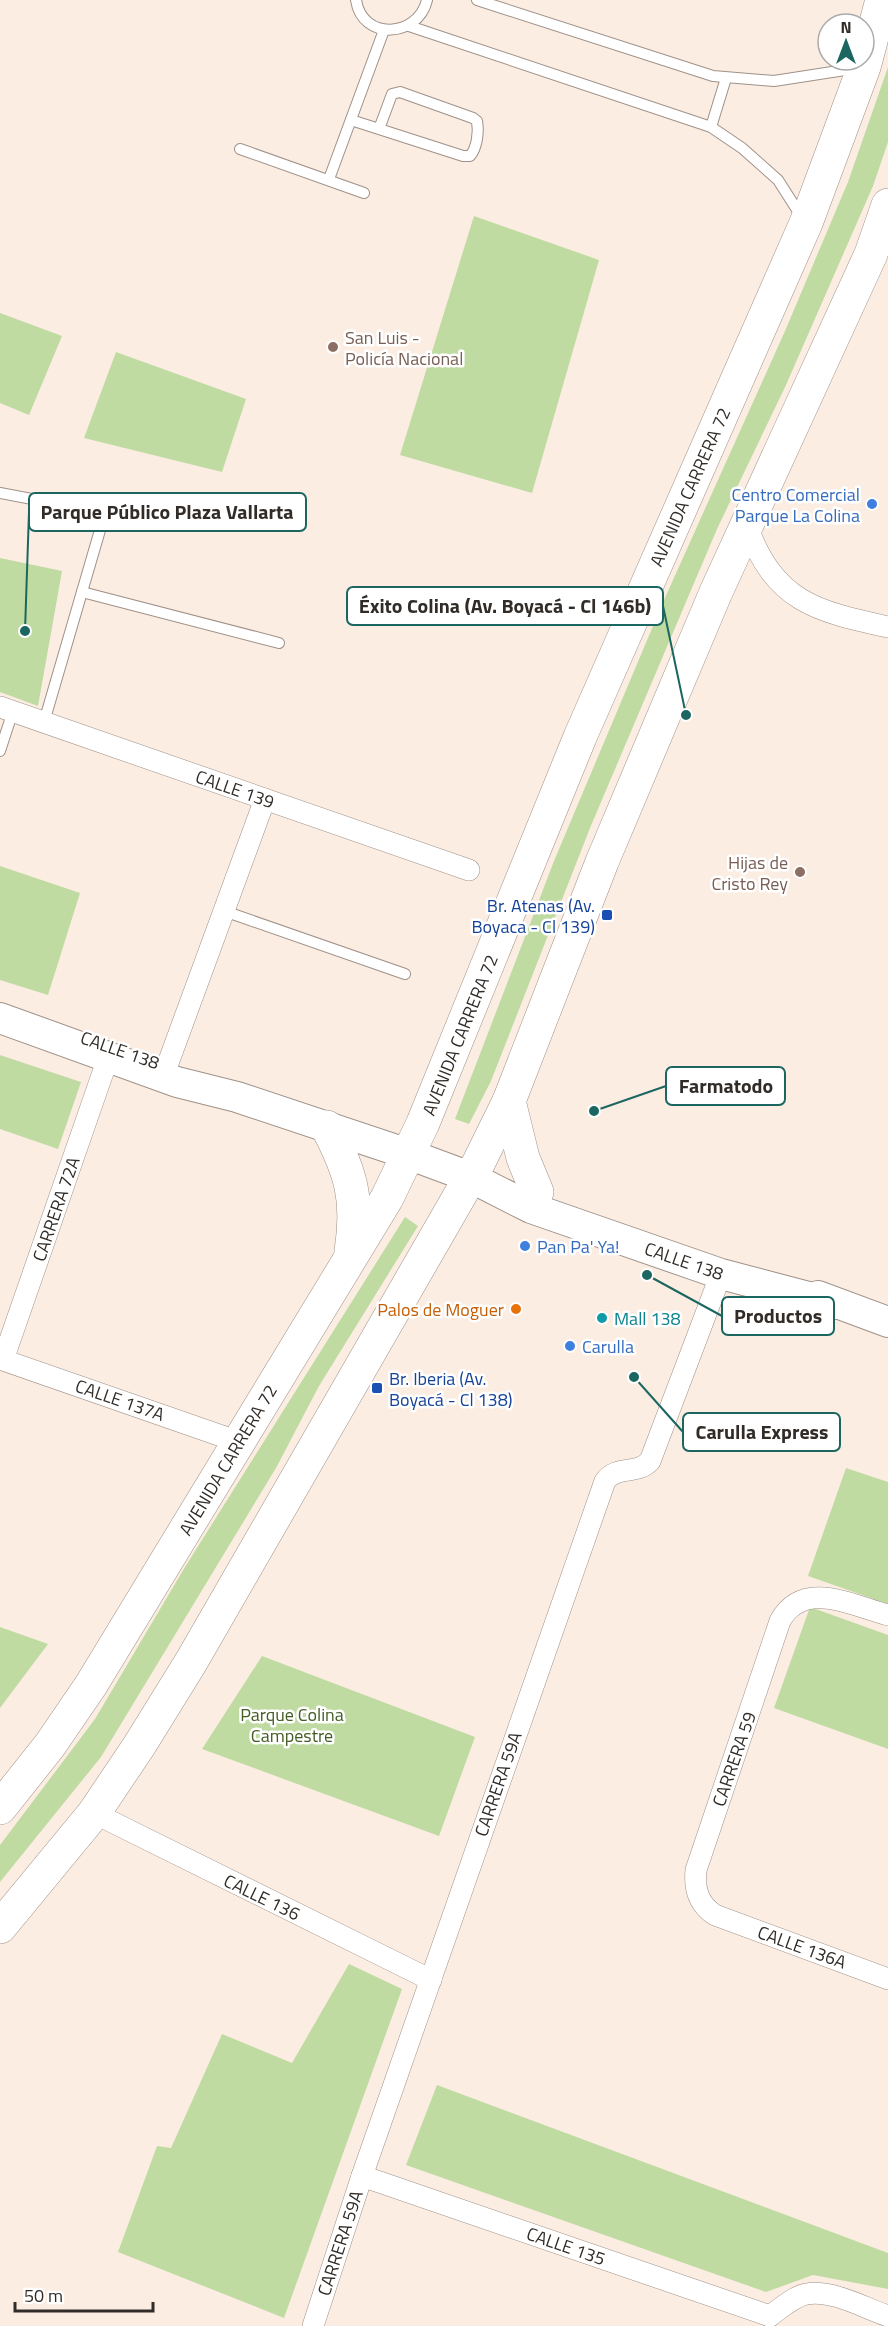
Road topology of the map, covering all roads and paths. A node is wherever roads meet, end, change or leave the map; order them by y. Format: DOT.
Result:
graph roads {
  1 [pos="356,0"];
  2 [pos="427,0"];
  3 [pos="477,0"];
  4 [pos="882,0"];
  5 [pos="876,22"];
  6 [pos="409,26"];
  7 [pos="384,30"];
  8 [pos="832,72"];
  9 [pos="862,72"];
  10 [pos="726,78"];
  11 [pos="351,120"];
  12 [pos="711,127"];
  13 [pos="379,129"];
  14 [pos="240,149"];
  15 [pos="329,179"];
  16 [pos="364,193"];
  17 [pos="888,206"];
  18 [pos="806,223"];
  19 [pos="0,493"];
  20 [pos="105,513"];
  21 [pos="182,517"];
  22 [pos="747,526"];
  23 [pos="82,592"];
  24 [pos="888,627"];
  25 [pos="279,643"];
  26 [pos="7,709"];
  27 [pos="44,722"];
  28 [pos="0,751"];
  29 [pos="265,799"];
  30 [pos="469,870"];
  31 [pos="224,911"];
  32 [pos="405,974"];
  33 [pos="0,1016"];
  34 [pos="108,1058"];
  35 [pos="167,1066"];
  36 [pos="237,1097"];
  37 [pos="509,1101"];
  38 [pos="327,1127"];
  39 [pos="408,1154"];
  40 [pos="470,1177"];
  41 [pos="537,1192"];
  42 [pos="349,1261"];
  43 [pos="721,1274"];
  44 [pos="835,1304"];
  45 [pos="888,1322"];
  46 [pos="2,1360"];
  47 [pos="239,1442"];
  48 [pos="888,1615"];
  49 [pos="0,1809"];
  50 [pos="94,1813"];
  51 [pos="715,1915"];
  52 [pos="0,1927"];
  53 [pos="888,1979"];
  54 [pos="431,1980"];
  55 [pos="362,2176"];
  56 [pos="888,2316"];
  57 [pos="768,2321"];
  58 [pos="313,2326"];
  1 -- 7 [label="lane"];
  2 -- 6 [label="lane"];
  3 -- 10 [label="lane"];
  4 -- 5 [label="highway, AVENIDA CARRERA 72"];
  6 -- 7 [label="lane"];
  6 -- 12 [label="lane"];
  7 -- 11 [label="lane"];
  8 -- 10 [label="lane"];
  9 -- 18 [label="highway, AVENIDA CARRERA 72"];
  10 -- 12 [label="lane"];
  11 -- 13 [label="lane"];
  11 -- 15 [label="lane"];
  12 -- 18 [label="lane"];
  13 -- 13 [label="lane"];
  14 -- 15 [label="lane"];
  15 -- 16 [label="lane"];
  17 -- 22 [label="highway"];
  18 -- 39 [label="highway, AVENIDA CARRERA 72"];
  19 -- 20 [label="lane"];
  20 -- 21 [label="lane"];
  20 -- 23 [label="lane"];
  22 -- 24 [label="street"];
  22 -- 37 [label="highway"];
  23 -- 25 [label="lane"];
  23 -- 27 [label="lane"];
  26 -- 27 [label="street, CALLE 139"];
  26 -- 28 [label="lane"];
  27 -- 29 [label="street, CALLE 139"];
  29 -- 30 [label="street, CALLE 139"];
  29 -- 31 [label="street"];
  31 -- 32 [label="lane"];
  31 -- 35 [label="street"];
  33 -- 34 [label="main road, CALLE 138"];
  33 -- 35 [label="main road, CALLE 138"];
  34 -- 36 [label="main road, CALLE 138"];
  34 -- 46 [label="street, CARRERA 72A"];
  35 -- 36 [label="main road, CALLE 138"];
  36 -- 38 [label="main road, CALLE 138"];
  37 -- 40 [label="highway"];
  37 -- 41 [label="highway"];
  38 -- 39 [label="main road, CALLE 138"];
  38 -- 42 [label="highway"];
  39 -- 40 [label="main road, CALLE 138"];
  39 -- 42 [label="highway, AVENIDA CARRERA 72"];
  40 -- 41 [label="main road, CALLE 138"];
  40 -- 43 [label="main road, CALLE 138"];
  40 -- 50 [label="highway"];
  41 -- 44 [label="main road, CALLE 138"];
  42 -- 47 [label="highway, AVENIDA CARRERA 72"];
  43 -- 44 [label="main road, CALLE 138"];
  43 -- 54 [label="street, CARRERA 59A"];
  44 -- 45 [label="main road, CALLE 138"];
  46 -- 47 [label="street, CALLE 137A"];
  47 -- 49 [label="highway, AVENIDA CARRERA 72"];
  48 -- 51 [label="street, CARRERA 59"];
  50 -- 52 [label="highway"];
  50 -- 54 [label="street, CALLE 136"];
  51 -- 53 [label="street, CALLE 136A"];
  54 -- 55 [label="street, CARRERA 59A"];
  55 -- 57 [label="street, CALLE 135"];
  55 -- 58 [label="street, CARRERA 59A"];
  56 -- 57 [label="street"];
}
